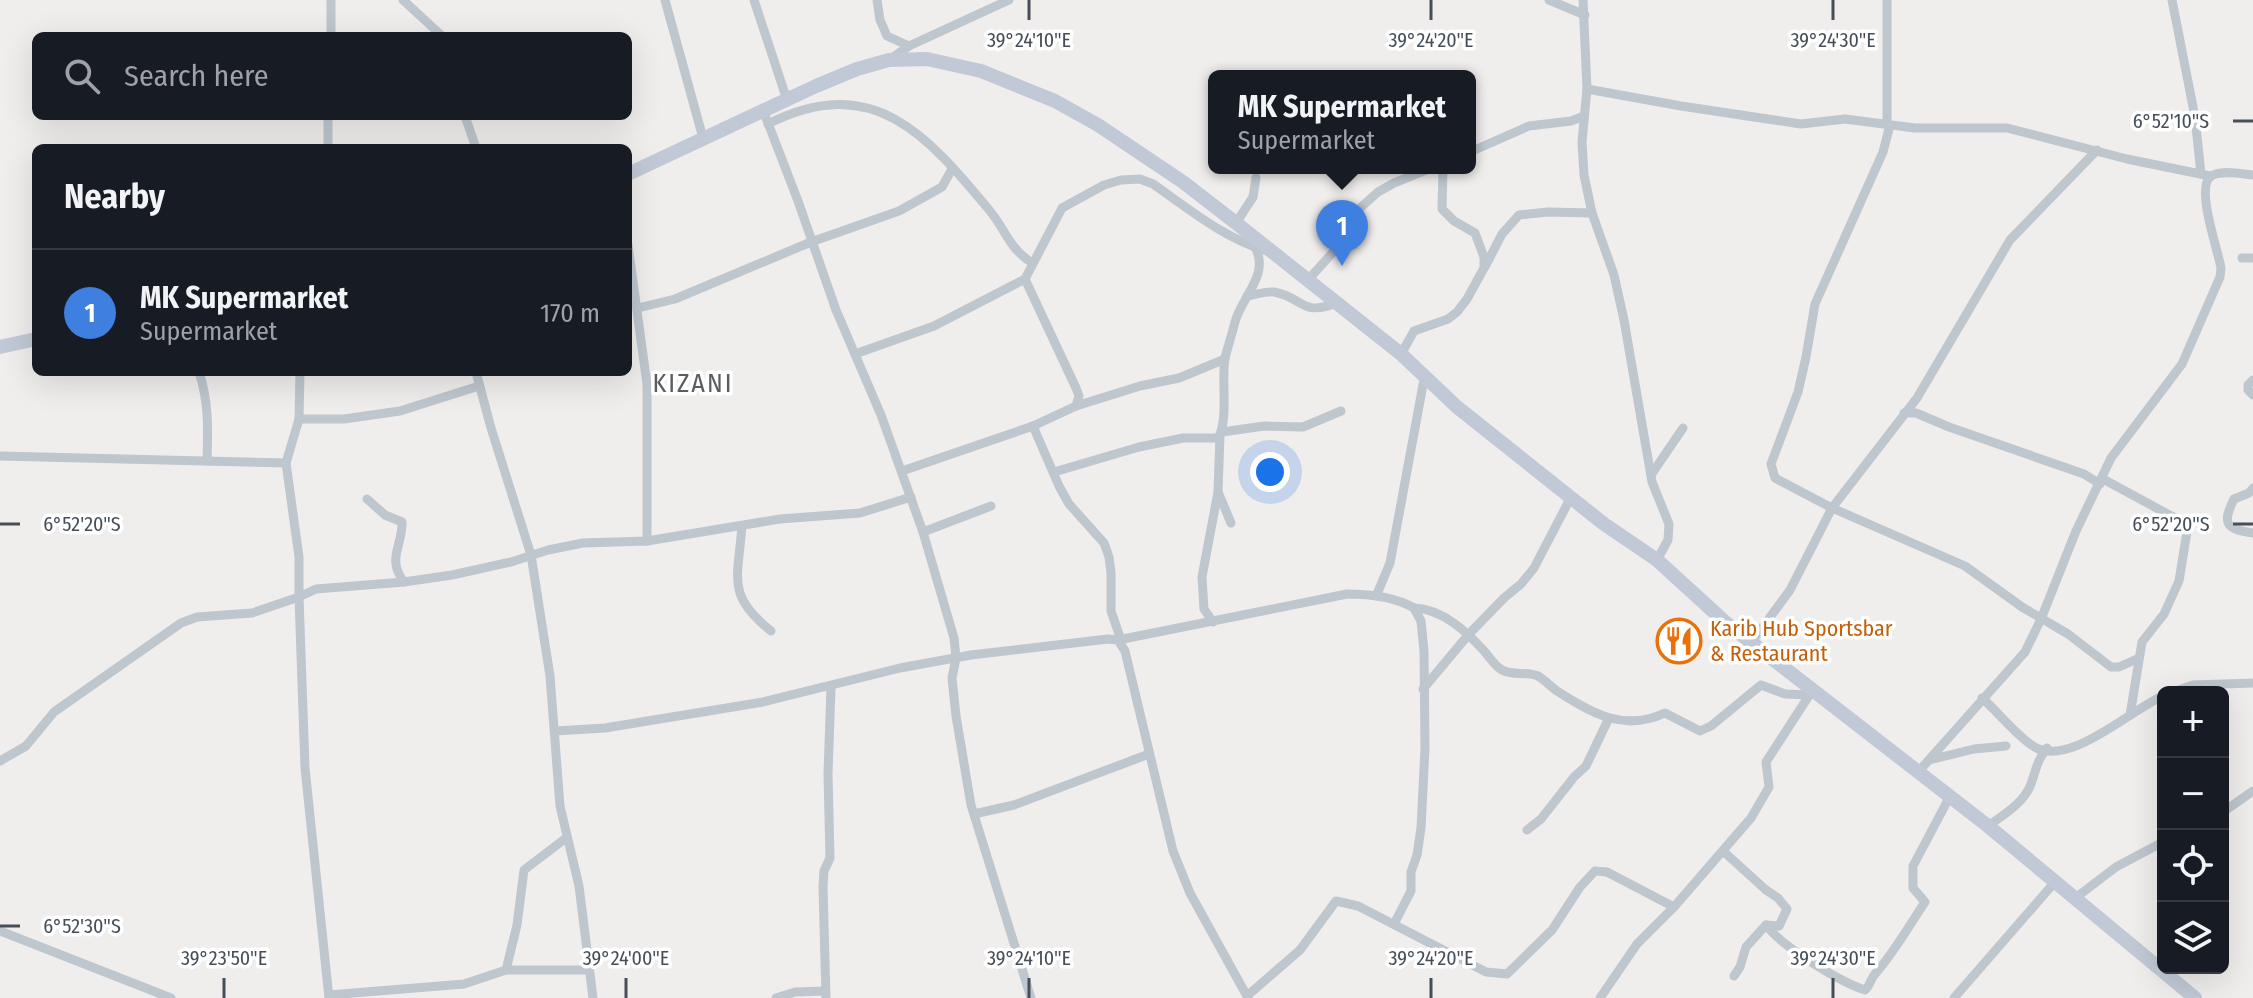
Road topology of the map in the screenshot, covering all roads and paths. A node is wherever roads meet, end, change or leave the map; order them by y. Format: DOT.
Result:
graph roads {
  1 [pos="331,0"];
  2 [pos="403,0"];
  3 [pos="665,0"];
  4 [pos="754,0"];
  5 [pos="877,0"];
  6 [pos="1009,0"];
  7 [pos="1549,0"];
  8 [pos="1583,0"];
  9 [pos="1887,0"];
  10 [pos="2172,0"];
  11 [pos="1585,15"];
  12 [pos="331,32"];
  13 [pos="438,32"];
  14 [pos="909,46"];
  15 [pos="889,60"];
  16 [pos="1587,89"];
  17 [pos="787,100"];
  18 [pos="1584,116"];
  19 [pos="765,117"];
  20 [pos="328,120"];
  21 [pos="466,120"];
  22 [pos="1889,124"];
  23 [pos="703,138"];
  24 [pos="328,144"];
  25 [pos="475,144"];
  26 [pos="1476,149"];
  27 [pos="2097,150"];
  28 [pos="952,169"];
  29 [pos="632,172"];
  30 [pos="1416,174"];
  31 [pos="1443,174"];
  32 [pos="2206,175"];
  33 [pos="2253,175"];
  34 [pos="1256,178"];
  35 [pos="1592,213"];
  36 [pos="1236,223"];
  37 [pos="811,242"];
  38 [pos="1255,247"];
  39 [pos="1271,252"];
  40 [pos="2242,258"];
  41 [pos="2253,258"];
  42 [pos="1032,263"];
  43 [pos="1484,268"];
  44 [pos="632,270"];
  45 [pos="1025,279"];
  46 [pos="1308,280"];
  47 [pos="1247,296"];
  48 [pos="1336,303"];
  49 [pos="638,308"];
  50 [pos="32,340"];
  51 [pos="0,347"];
  52 [pos="855,354"];
  53 [pos="1401,354"];
  54 [pos="1225,359"];
  55 [pos="1425,374"];
  56 [pos="200,376"];
  57 [pos="300,376"];
  58 [pos="477,376"];
  59 [pos="2253,380"];
  60 [pos="479,386"];
  61 [pos="2253,395"];
  62 [pos="1078,401"];
  63 [pos="1341,411"];
  64 [pos="1904,413"];
  65 [pos="299,419"];
  66 [pos="1033,426"];
  67 [pos="1683,428"];
  68 [pos="1221,434"];
  69 [pos="0,456"];
  70 [pos="207,461"];
  71 [pos="286,463"];
  72 [pos="902,471"];
  73 [pos="1054,472"];
  74 [pos="1651,475"];
  75 [pos="2102,482"];
  76 [pos="2253,488"];
  77 [pos="1218,492"];
  78 [pos="911,497"];
  79 [pos="1571,497"];
  80 [pos="367,499"];
  81 [pos="991,506"];
  82 [pos="1832,508"];
  83 [pos="1231,523"];
  84 [pos="742,526"];
  85 [pos="923,532"];
  86 [pos="2253,533"];
  87 [pos="647,541"];
  88 [pos="531,555"];
  89 [pos="1657,560"];
  90 [pos="299,579"];
  91 [pos="404,582"];
  92 [pos="316,589"];
  93 [pos="1377,594"];
  94 [pos="299,597"];
  95 [pos="1414,608"];
  96 [pos="2041,619"];
  97 [pos="1213,622"];
  98 [pos="771,631"];
  99 [pos="1469,634"];
  100 [pos="1120,640"];
  101 [pos="1751,643"];
  102 [pos="956,658"];
  103 [pos="2139,658"];
  104 [pos="2253,683"];
  105 [pos="2190,686"];
  106 [pos="831,687"];
  107 [pos="1423,689"];
  108 [pos="1811,693"];
  109 [pos="1982,698"];
  110 [pos="2157,699"];
  111 [pos="2130,715"];
  112 [pos="1608,720"];
  113 [pos="555,731"];
  114 [pos="2006,746"];
  115 [pos="2047,748"];
  116 [pos="1149,754"];
  117 [pos="0,761"];
  118 [pos="1924,766"];
  119 [pos="2253,791"];
  120 [pos="1949,798"];
  121 [pos="2229,808"];
  122 [pos="974,814"];
  123 [pos="1988,826"];
  124 [pos="1527,830"];
  125 [pos="566,838"];
  126 [pos="2157,845"];
  127 [pos="1723,851"];
  128 [pos="2054,883"];
  129 [pos="2074,899"];
  130 [pos="1674,907"];
  131 [pos="1394,924"];
  132 [pos="1766,925"];
  133 [pos="0,931"];
  134 [pos="506,970"];
  135 [pos="588,970"];
  136 [pos="1734,976"];
  137 [pos="825,994"];
  138 [pos="329,996"];
  139 [pos="1248,997"];
  140 [pos="171,998"];
  141 [pos="593,998"];
  142 [pos="776,998"];
  143 [pos="1031,998"];
  144 [pos="1600,998"];
  145 [pos="1954,998"];
  146 [pos="2195,998"];
  1 -- 12 [label="street"];
  2 -- 13 [label="street"];
  3 -- 23 [label="street"];
  4 -- 17 [label="street"];
  5 -- 14 [label="street"];
  6 -- 14 [label="street"];
  7 -- 11 [label="street"];
  8 -- 11 [label="street"];
  9 -- 22 [label="street"];
  10 -- 32 [label="street"];
  11 -- 16 [label="street"];
  14 -- 15 [label="street"];
  15 -- 17 [label="main road"];
  15 -- 36 [label="main road"];
  16 -- 18 [label="street"];
  16 -- 22 [label="street"];
  17 -- 19 [label="main road"];
  18 -- 26 [label="street"];
  18 -- 35 [label="street"];
  19 -- 23 [label="main road"];
  19 -- 28 [label="street"];
  19 -- 37 [label="street"];
  20 -- 24 [label="street"];
  21 -- 25 [label="street"];
  22 -- 27 [label="street"];
  22 -- 82 [label="street"];
  23 -- 29 [label="main road"];
  27 -- 32 [label="street"];
  27 -- 64 [label="street"];
  28 -- 37 [label="street"];
  28 -- 42 [label="street"];
  30 -- 46 [label="street"];
  31 -- 43 [label="street"];
  32 -- 33 [label="street"];
  32 -- 75 [label="street"];
  34 -- 36 [label="street"];
  35 -- 43 [label="street"];
  35 -- 74 [label="street"];
  36 -- 39 [label="main road"];
  37 -- 49 [label="street"];
  37 -- 52 [label="street"];
  38 -- 39 [label="street"];
  38 -- 42 [label="street"];
  38 -- 47 [label="street"];
  39 -- 46 [label="main road"];
  40 -- 41 [label="street"];
  42 -- 45 [label="street"];
  43 -- 53 [label="street"];
  44 -- 49 [label="street"];
  45 -- 52 [label="street"];
  45 -- 62 [label="street"];
  46 -- 48 [label="main road"];
  47 -- 48 [label="street"];
  47 -- 54 [label="street"];
  48 -- 53 [label="main road"];
  49 -- 87 [label="street"];
  50 -- 51 [label="main road"];
  52 -- 72 [label="street"];
  53 -- 55 [label="main road"];
  54 -- 62 [label="street"];
  54 -- 68 [label="street"];
  55 -- 79 [label="main road"];
  55 -- 93 [label="street"];
  56 -- 70 [label="street"];
  57 -- 65 [label="street"];
  58 -- 60 [label="street"];
  59 -- 61 [label="street"];
  60 -- 65 [label="street"];
  60 -- 88 [label="street"];
  62 -- 66 [label="street"];
  63 -- 68 [label="street"];
  64 -- 75 [label="street"];
  64 -- 82 [label="street"];
  65 -- 71 [label="street"];
  66 -- 72 [label="street"];
  66 -- 73 [label="street"];
  67 -- 74 [label="street"];
  68 -- 73 [label="street"];
  68 -- 77 [label="street"];
  69 -- 70 [label="street"];
  70 -- 71 [label="street"];
  71 -- 90 [label="street"];
  72 -- 78 [label="street"];
  73 -- 100 [label="street"];
  74 -- 89 [label="street"];
  75 -- 96 [label="street"];
  75 -- 103 [label="street"];
  76 -- 86 [label="street"];
  77 -- 83 [label="street"];
  77 -- 97 [label="street"];
  78 -- 84 [label="street"];
  78 -- 85 [label="street"];
  79 -- 89 [label="main road"];
  79 -- 99 [label="street"];
  80 -- 91 [label="street"];
  81 -- 85 [label="street"];
  82 -- 96 [label="street"];
  82 -- 101 [label="street"];
  84 -- 87 [label="street"];
  84 -- 98 [label="street"];
  85 -- 102 [label="street"];
  87 -- 88 [label="street"];
  88 -- 91 [label="street"];
  88 -- 113 [label="street"];
  89 -- 101 [label="main road"];
  90 -- 92 [label="street"];
  90 -- 94 [label="street"];
  91 -- 92 [label="street"];
  92 -- 94 [label="street"];
  93 -- 95 [label="street"];
  93 -- 97 [label="street"];
  94 -- 117 [label="street"];
  94 -- 138 [label="street"];
  95 -- 99 [label="street"];
  95 -- 107 [label="street"];
  96 -- 103 [label="street"];
  96 -- 109 [label="street"];
  97 -- 100 [label="street"];
  99 -- 107 [label="street"];
  99 -- 112 [label="street"];
  100 -- 102 [label="street"];
  100 -- 116 [label="street"];
  101 -- 108 [label="main road"];
  102 -- 106 [label="street"];
  102 -- 122 [label="street"];
  103 -- 111 [label="street"];
  104 -- 105 [label="street"];
  106 -- 113 [label="street"];
  106 -- 137 [label="street"];
  107 -- 131 [label="street"];
  108 -- 112 [label="street"];
  108 -- 118 [label="main road"];
  108 -- 127 [label="street"];
  109 -- 115 [label="street"];
  109 -- 118 [label="street"];
  110 -- 111 [label="street"];
  111 -- 115 [label="street"];
  112 -- 124 [label="street"];
  113 -- 125 [label="street"];
  114 -- 118 [label="street"];
  115 -- 123 [label="street"];
  116 -- 122 [label="street"];
  116 -- 139 [label="street"];
  118 -- 120 [label="main road"];
  119 -- 121 [label="street"];
  120 -- 123 [label="main road"];
  120 -- 132 [label="street"];
  122 -- 143 [label="street"];
  123 -- 128 [label="main road"];
  125 -- 134 [label="street"];
  125 -- 135 [label="street"];
  126 -- 129 [label="street"];
  127 -- 130 [label="street"];
  127 -- 132 [label="street"];
  128 -- 129 [label="main road"];
  128 -- 145 [label="street"];
  129 -- 146 [label="main road"];
  130 -- 131 [label="street"];
  130 -- 144 [label="street"];
  131 -- 139 [label="street"];
  132 -- 136 [label="street"];
  133 -- 140 [label="street"];
  134 -- 135 [label="street"];
  134 -- 138 [label="street"];
  135 -- 141 [label="street"];
  137 -- 142 [label="street"];
}
